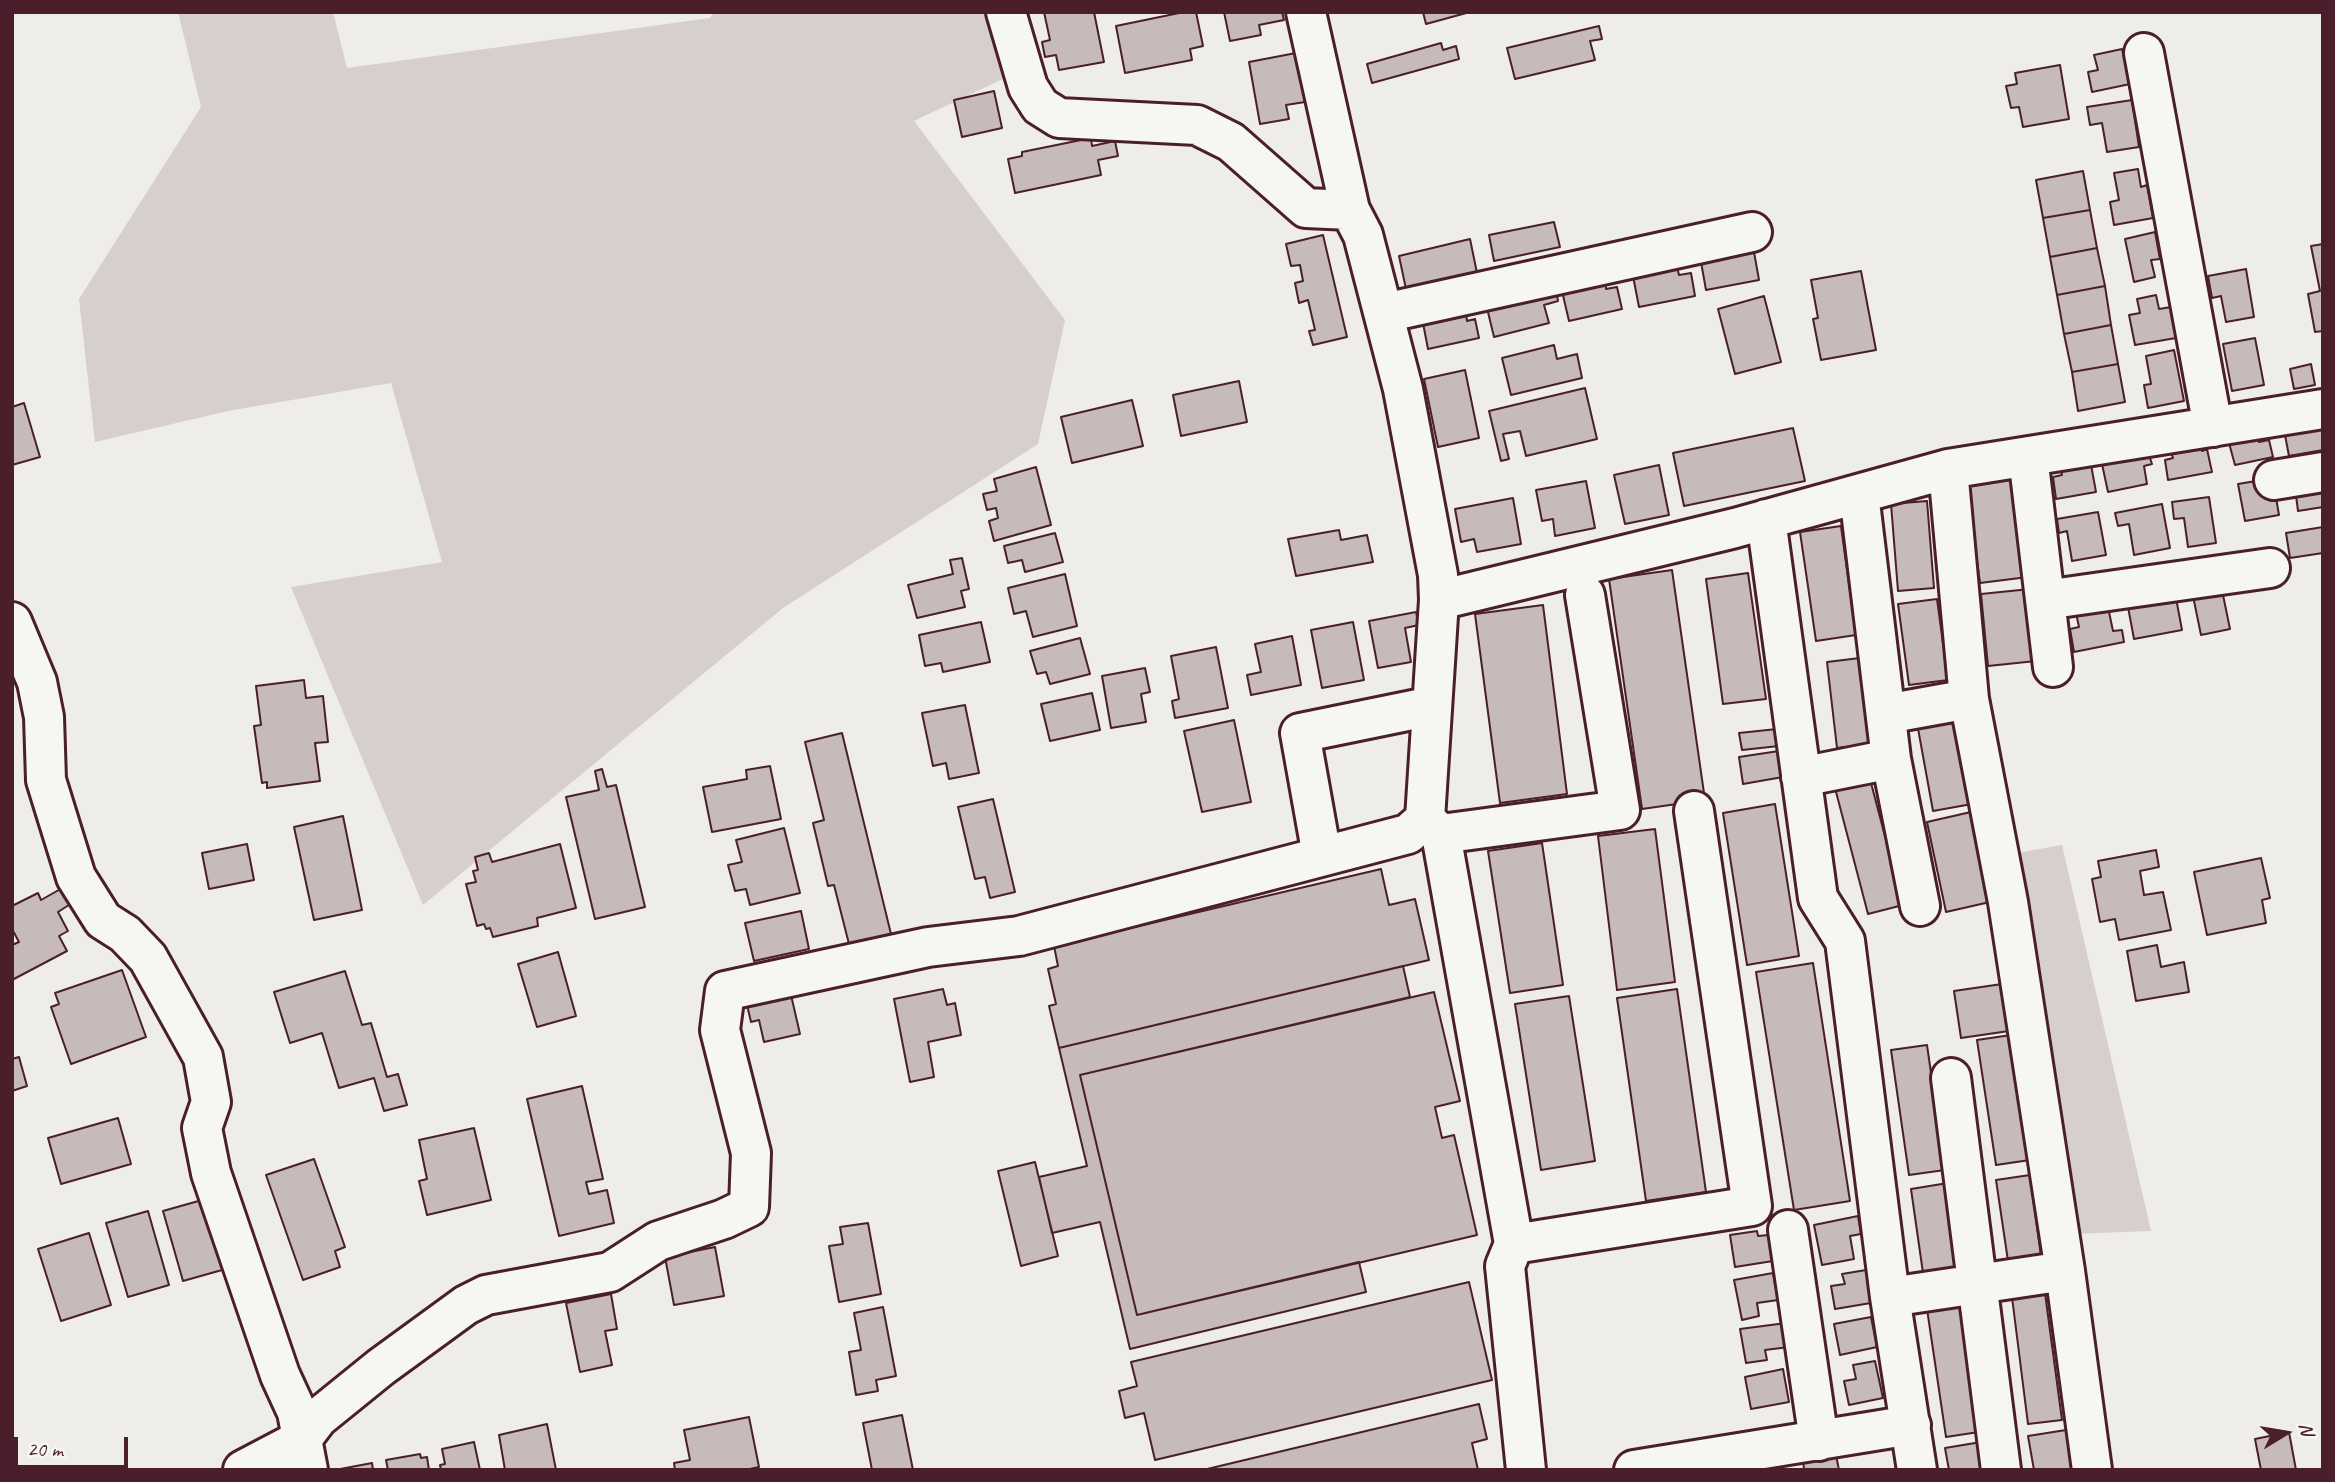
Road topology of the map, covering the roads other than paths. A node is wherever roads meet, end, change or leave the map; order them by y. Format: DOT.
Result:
graph roads {
  1 [pos="1006,12"];
  2 [pos="1306,12"];
  3 [pos="2144,53"];
  4 [pos="1350,210"];
  5 [pos="1752,232"];
  6 [pos="1384,313"];
  7 [pos="2323,409"];
  8 [pos="2213,427"];
  9 [pos="2028,456"];
  10 [pos="1948,469"];
  11 [pos="2323,472"];
  12 [pos="2274,480"];
  13 [pos="1860,494"];
  14 [pos="1766,519"];
  15 [pos="2270,568"];
  16 [pos="1585,595"];
  17 [pos="1439,600"];
  18 [pos="2045,600"];
  19 [pos="12,622"];
  20 [pos="2053,667"];
  21 [pos="1969,699"];
  22 [pos="1432,706"];
  23 [pos="1886,714"];
  24 [pos="1891,759"];
  25 [pos="1801,777"];
  26 [pos="1695,811"];
  27 [pos="1433,826"];
  28 [pos="1322,856"];
  29 [pos="1920,906"];
  30 [pos="1951,1078"];
  31 [pos="1788,1230"];
  32 [pos="1514,1244"];
  33 [pos="2065,1271"];
  34 [pos="1976,1283"];
  35 [pos="1891,1297"];
  36 [pos="1911,1425"];
  37 [pos="1819,1441"];
  38 [pos="305,1454"];
  39 [pos="243,1470"];
  40 [pos="1526,1470"];
  41 [pos="1634,1470"];
  42 [pos="1917,1470"];
  43 [pos="2001,1470"];
  44 [pos="2092,1470"];
  1 -- 4 [label="street"];
  2 -- 4 [label="street"];
  3 -- 8 [label="street"];
  4 -- 6 [label="street"];
  5 -- 6 [label="street"];
  6 -- 17 [label="street"];
  7 -- 8 [label="street"];
  8 -- 9 [label="street"];
  9 -- 10 [label="street"];
  9 -- 18 [label="street"];
  10 -- 13 [label="street"];
  10 -- 21 [label="street"];
  11 -- 12 [label="street"];
  13 -- 14 [label="street"];
  13 -- 23 [label="street"];
  14 -- 17 [label="street"];
  14 -- 25 [label="street"];
  15 -- 18 [label="street"];
  16 -- 27 [label="street"];
  17 -- 22 [label="street"];
  18 -- 20 [label="street"];
  19 -- 38 [label="street"];
  21 -- 23 [label="street"];
  21 -- 33 [label="street"];
  22 -- 27 [label="street"];
  22 -- 28 [label="street"];
  23 -- 24 [label="street"];
  24 -- 25 [label="street"];
  24 -- 29 [label="street"];
  25 -- 35 [label="street"];
  26 -- 32 [label="street"];
  27 -- 28 [label="street"];
  27 -- 32 [label="street"];
  28 -- 38 [label="street"];
  30 -- 34 [label="street"];
  31 -- 37 [label="street"];
  32 -- 40 [label="street"];
  33 -- 34 [label="street"];
  33 -- 44 [label="street"];
  34 -- 35 [label="street"];
  34 -- 43 [label="street"];
  35 -- 36 [label="street"];
  36 -- 37 [label="street"];
  36 -- 42 [label="street"];
  37 -- 41 [label="street"];
  38 -- 39 [label="street"];
}
